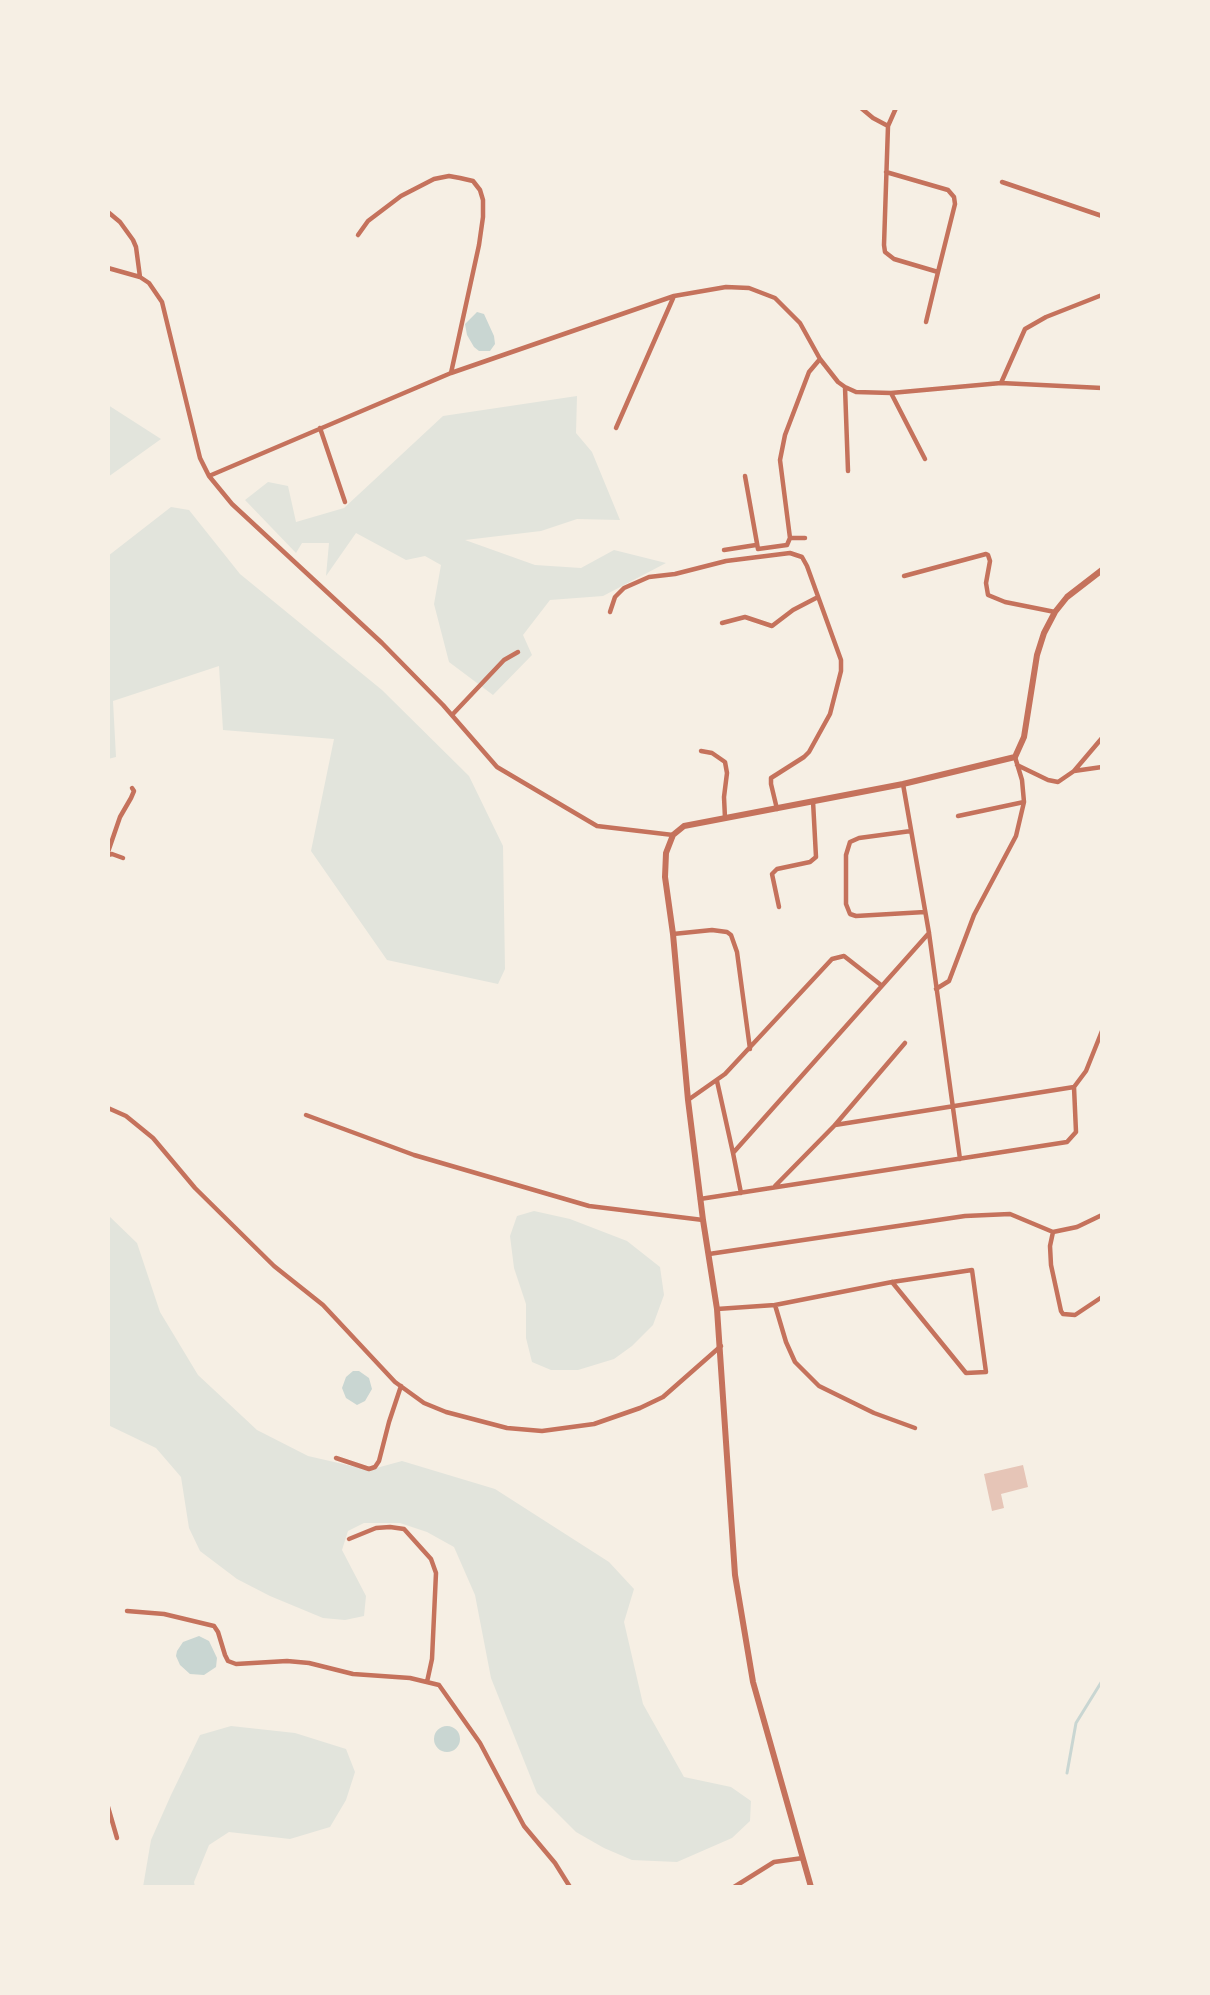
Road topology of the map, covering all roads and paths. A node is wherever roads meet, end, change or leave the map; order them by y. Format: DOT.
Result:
graph roads {
  1 [pos="861,108"];
  2 [pos="896,108"];
  3 [pos="888,126"];
  4 [pos="886,172"];
  5 [pos="1002,182"];
  6 [pos="108,212"];
  7 [pos="1102,216"];
  8 [pos="358,235"];
  9 [pos="108,268"];
  10 [pos="938,272"];
  11 [pos="140,277"];
  12 [pos="1102,295"];
  13 [pos="674,296"];
  14 [pos="926,322"];
  15 [pos="820,359"];
  16 [pos="451,373"];
  17 [pos="1001,383"];
  18 [pos="845,387"];
  19 [pos="1102,388"];
  20 [pos="891,393"];
  21 [pos="320,428"];
  22 [pos="616,428"];
  23 [pos="925,459"];
  24 [pos="848,471"];
  25 [pos="210,476"];
  26 [pos="745,476"];
  27 [pos="345,502"];
  28 [pos="790,538"];
  29 [pos="805,538"];
  30 [pos="756,545"];
  31 [pos="724,550"];
  32 [pos="1102,570"];
  33 [pos="904,576"];
  34 [pos="818,597"];
  35 [pos="610,612"];
  36 [pos="1055,612"];
  37 [pos="722,622"];
  38 [pos="518,652"];
  39 [pos="452,715"];
  40 [pos="1102,738"];
  41 [pos="701,751"];
  42 [pos="1015,757"];
  43 [pos="1017,765"];
  44 [pos="1102,767"];
  45 [pos="1074,771"];
  46 [pos="903,784"];
  47 [pos="132,788"];
  48 [pos="813,801"];
  49 [pos="1024,802"];
  50 [pos="777,809"];
  51 [pos="958,816"];
  52 [pos="725,818"];
  53 [pos="911,831"];
  54 [pos="673,835"];
  55 [pos="108,854"];
  56 [pos="123,858"];
  57 [pos="779,907"];
  58 [pos="925,912"];
  59 [pos="929,933"];
  60 [pos="673,934"];
  61 [pos="881,985"];
  62 [pos="936,989"];
  63 [pos="1102,1031"];
  64 [pos="1102,1043"];
  65 [pos="904,1044"];
  66 [pos="1095,1048"];
  67 [pos="750,1049"];
  68 [pos="717,1081"];
  69 [pos="1074,1087"];
  70 [pos="688,1100"];
  71 [pos="952,1105"];
  72 [pos="108,1108"];
  73 [pos="306,1115"];
  74 [pos="835,1125"];
  75 [pos="733,1153"];
  76 [pos="960,1159"];
  77 [pos="775,1186"];
  78 [pos="741,1193"];
  79 [pos="700,1199"];
  80 [pos="1102,1215"];
  81 [pos="702,1220"];
  82 [pos="1053,1232"];
  83 [pos="709,1254"];
  84 [pos="892,1282"];
  85 [pos="1102,1297"];
  86 [pos="776,1305"];
  87 [pos="717,1309"];
  88 [pos="721,1346"];
  89 [pos="401,1386"];
  90 [pos="915,1428"];
  91 [pos="336,1458"];
  92 [pos="349,1539"];
  93 [pos="127,1611"];
  94 [pos="427,1682"];
  95 [pos="108,1807"];
  96 [pos="114,1828"];
  97 [pos="108,1831"];
  98 [pos="117,1838"];
  99 [pos="803,1858"];
  100 [pos="570,1887"];
  101 [pos="734,1887"];
  102 [pos="811,1887"];
  1 -- 3 [label="street"];
  2 -- 3 [label="street"];
  3 -- 4 [label="street"];
  4 -- 10 [label="street"];
  4 -- 10 [label="street"];
  5 -- 7 [label="street"];
  6 -- 11 [label="street"];
  8 -- 16 [label="street"];
  9 -- 11 [label="street"];
  10 -- 14 [label="street"];
  11 -- 25 [label="street"];
  12 -- 17 [label="street"];
  13 -- 15 [label="street"];
  13 -- 16 [label="street"];
  13 -- 22 [label="street"];
  15 -- 18 [label="street"];
  15 -- 28 [label="street"];
  16 -- 21 [label="street"];
  17 -- 19 [label="street"];
  17 -- 20 [label="street"];
  18 -- 20 [label="street"];
  18 -- 24 [label="street"];
  20 -- 23 [label="street"];
  21 -- 25 [label="street"];
  21 -- 27 [label="street"];
  25 -- 39 [label="street"];
  26 -- 30 [label="street"];
  28 -- 29 [label="street"];
  28 -- 30 [label="street"];
  30 -- 31 [label="street"];
  32 -- 36 [label="street"];
  33 -- 36 [label="street"];
  34 -- 35 [label="street"];
  34 -- 37 [label="street"];
  34 -- 50 [label="street"];
  36 -- 42 [label="street"];
  38 -- 39 [label="street"];
  39 -- 54 [label="street"];
  40 -- 45 [label="street"];
  41 -- 52 [label="street"];
  42 -- 43 [label="street"];
  42 -- 46 [label="street"];
  43 -- 45 [label="street"];
  43 -- 49 [label="street"];
  44 -- 45 [label="street"];
  46 -- 48 [label="street"];
  46 -- 53 [label="street"];
  47 -- 55 [label="street"];
  48 -- 50 [label="street"];
  48 -- 57 [label="street"];
  49 -- 51 [label="street"];
  49 -- 62 [label="street"];
  50 -- 52 [label="street"];
  52 -- 54 [label="street"];
  53 -- 58 [label="street"];
  53 -- 58 [label="street"];
  54 -- 60 [label="street"];
  55 -- 56 [label="street"];
  58 -- 59 [label="street"];
  59 -- 61 [label="street"];
  59 -- 62 [label="street"];
  60 -- 67 [label="street"];
  60 -- 70 [label="street"];
  61 -- 67 [label="street"];
  61 -- 75 [label="street"];
  62 -- 71 [label="street"];
  63 -- 66 [label="street"];
  64 -- 66 [label="street"];
  65 -- 74 [label="street"];
  66 -- 69 [label="street"];
  67 -- 68 [label="street"];
  68 -- 70 [label="street"];
  68 -- 75 [label="street"];
  69 -- 71 [label="street"];
  69 -- 76 [label="street"];
  70 -- 79 [label="street"];
  71 -- 74 [label="street"];
  71 -- 76 [label="street"];
  72 -- 89 [label="street"];
  73 -- 81 [label="street"];
  74 -- 77 [label="street"];
  75 -- 78 [label="street"];
  76 -- 77 [label="street"];
  77 -- 78 [label="street"];
  78 -- 79 [label="street"];
  79 -- 81 [label="street"];
  80 -- 82 [label="street"];
  81 -- 83 [label="street"];
  82 -- 83 [label="street"];
  82 -- 85 [label="street"];
  83 -- 87 [label="street"];
  84 -- 84 [label="street"];
  84 -- 86 [label="street"];
  86 -- 87 [label="street"];
  86 -- 90 [label="street"];
  87 -- 88 [label="street"];
  88 -- 89 [label="street"];
  88 -- 99 [label="street"];
  89 -- 91 [label="street"];
  92 -- 94 [label="street"];
  93 -- 94 [label="street"];
  94 -- 100 [label="street"];
  95 -- 96 [label="street"];
  96 -- 97 [label="street"];
  96 -- 98 [label="street"];
  99 -- 101 [label="street"];
  99 -- 102 [label="street"];
}
